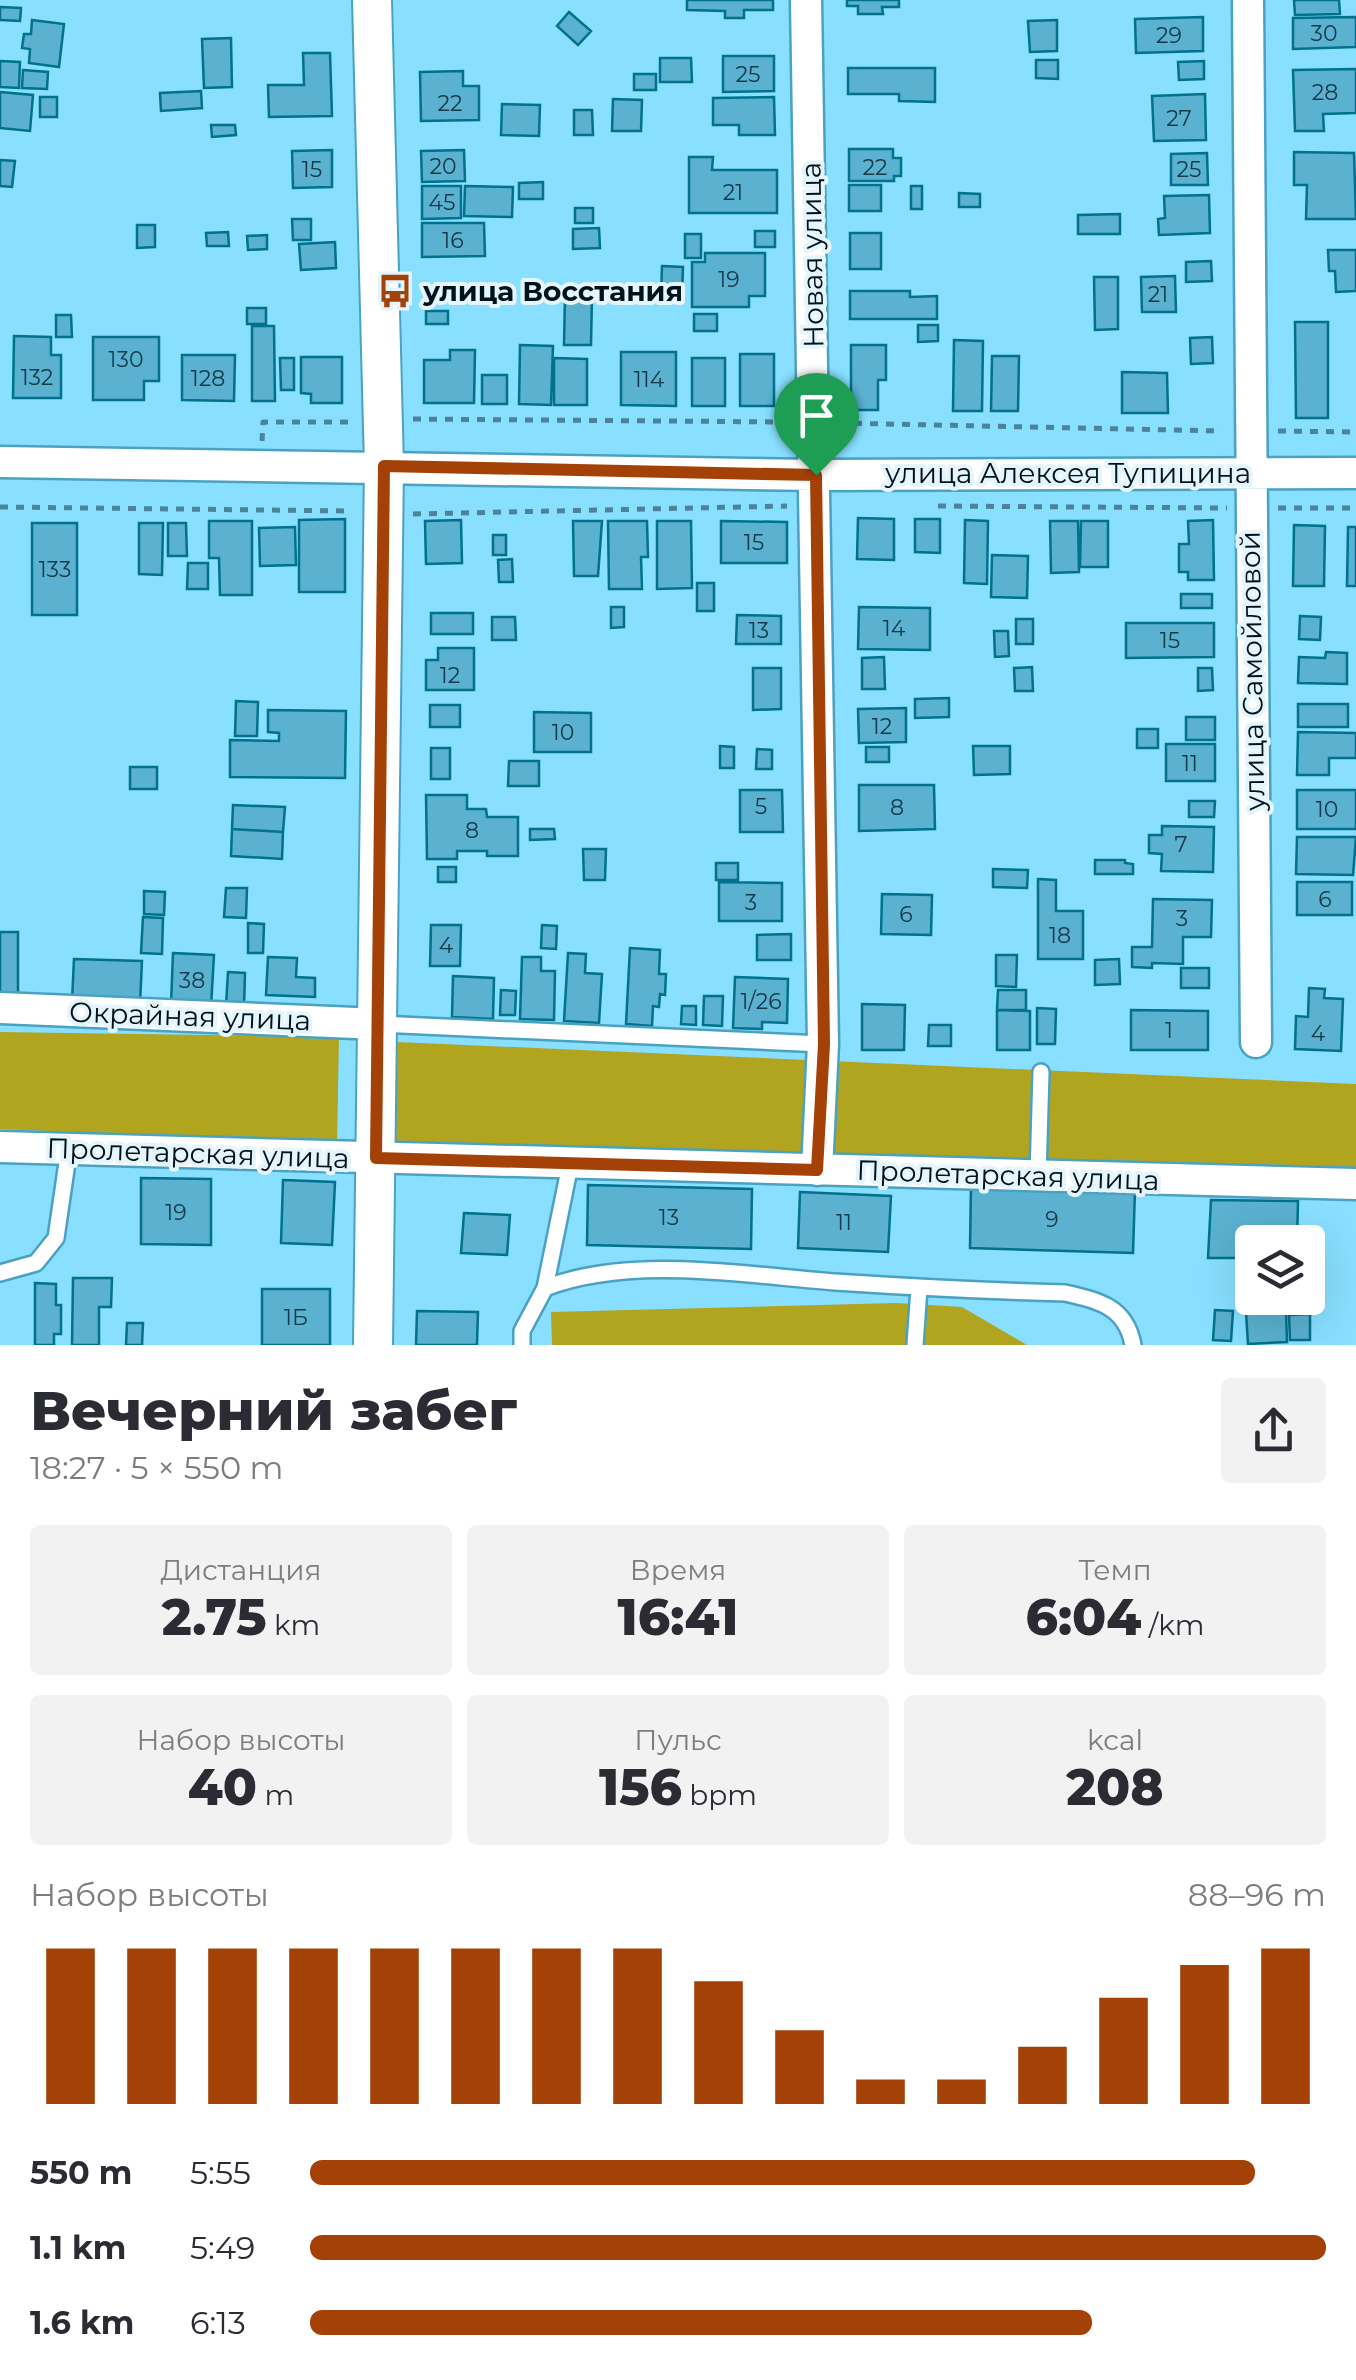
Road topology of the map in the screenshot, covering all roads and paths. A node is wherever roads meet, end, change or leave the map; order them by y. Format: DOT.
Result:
graph roads {
  1 [pos="372,0"];
  2 [pos="806,0"];
  3 [pos="1248,0"];
  4 [pos="0,462"];
  5 [pos="384,466"];
  6 [pos="1250,472"];
  7 [pos="1356,473"];
  8 [pos="816,490"];
  9 [pos="934,506"];
  10 [pos="0,507"];
  11 [pos="1250,508"];
  12 [pos="1356,508"];
  13 [pos="384,512"];
  14 [pos="0,1008"];
  15 [pos="379,1024"];
  16 [pos="1256,1042"];
  17 [pos="824,1044"];
  18 [pos="1041,1072"];
  19 [pos="0,1147"];
  20 [pos="69,1149"];
  21 [pos="376,1158"];
  22 [pos="570,1164"];
  23 [pos="817,1170"];
  24 [pos="1038,1177"];
  25 [pos="1356,1184"];
  26 [pos="0,1273"];
  27 [pos="545,1288"];
  28 [pos="918,1288"];
  29 [pos="373,1345"];
  30 [pos="522,1345"];
  31 [pos="914,1345"];
  32 [pos="1133,1345"];
  1 -- 5 [label="street"];
  2 -- 8 [label="street, Новая улица"];
  3 -- 6 [label="street, улица Самойловой"];
  4 -- 5 [label="street, улица Алексея Тупицина"];
  5 -- 8 [label="street, улица Алексея Тупицина"];
  5 -- 13 [label="street"];
  6 -- 7 [label="street, улица Алексея Тупицина"];
  6 -- 8 [label="street, улица Алексея Тупицина"];
  6 -- 11 [label="street, улица Самойловой"];
  8 -- 13 [label="path"];
  8 -- 17 [label="street, Новая улица"];
  9 -- 11 [label="path"];
  10 -- 13 [label="path"];
  11 -- 12 [label="path"];
  11 -- 16 [label="street, улица Самойловой"];
  13 -- 15 [label="street"];
  14 -- 15 [label="street, Окрайная улица"];
  15 -- 17 [label="lane"];
  15 -- 21 [label="street"];
  17 -- 23 [label="street, Новая улица"];
  18 -- 24 [label="lane"];
  19 -- 20 [label="street, Пролетарская улица"];
  20 -- 21 [label="street, Пролетарская улица"];
  20 -- 26 [label="lane"];
  21 -- 22 [label="street, Пролетарская улица"];
  21 -- 29 [label="street"];
  22 -- 23 [label="street, Пролетарская улица"];
  22 -- 27 [label="lane"];
  23 -- 24 [label="street, Пролетарская улица"];
  24 -- 25 [label="street, Пролетарская улица"];
  27 -- 28 [label="lane"];
  27 -- 30 [label="lane"];
  28 -- 31 [label="lane"];
  28 -- 32 [label="lane"];
}
